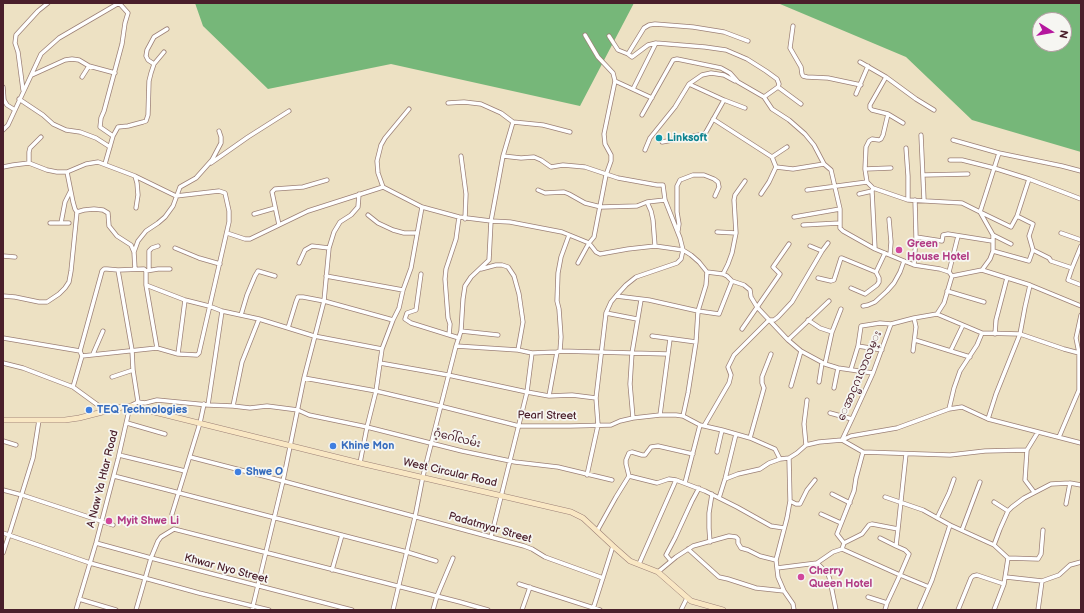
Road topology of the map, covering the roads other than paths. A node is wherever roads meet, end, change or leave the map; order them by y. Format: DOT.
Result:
graph roads {
  1 [pos="48,3"];
  2 [pos="119,3"];
  3 [pos="793,26"];
  4 [pos="167,29"];
  5 [pos="585,35"];
  6 [pos="609,36"];
  7 [pos="748,41"];
  8 [pos="656,44"];
  9 [pos="164,52"];
  10 [pos="628,54"];
  11 [pos="860,62"];
  12 [pos="154,64"];
  13 [pos="89,66"];
  14 [pos="868,66"];
  15 [pos="115,73"];
  16 [pos="32,75"];
  17 [pos="82,77"];
  18 [pos="886,77"];
  19 [pos="615,81"];
  20 [pos="738,82"];
  21 [pos="689,84"];
  22 [pos="861,85"];
  23 [pos="3,87"];
  24 [pos="778,87"];
  25 [pos="633,89"];
  26 [pos="23,92"];
  27 [pos="856,94"];
  28 [pos="764,97"];
  29 [pos="652,98"];
  30 [pos="19,99"];
  31 [pos="724,100"];
  32 [pos="448,103"];
  33 [pos="802,104"];
  34 [pos="745,108"];
  35 [pos="410,109"];
  36 [pos="15,110"];
  37 [pos="934,110"];
  38 [pos="289,111"];
  39 [pos="888,114"];
  40 [pos="642,115"];
  41 [pos="713,119"];
  42 [pos="513,122"];
  43 [pos="902,123"];
  44 [pos="3,130"];
  45 [pos="219,131"];
  46 [pos="570,132"];
  47 [pos="921,134"];
  48 [pos="113,136"];
  49 [pos="41,137"];
  50 [pos="953,140"];
  51 [pos="662,142"];
  52 [pos="110,147"];
  53 [pos="787,147"];
  54 [pos="906,148"];
  55 [pos="645,150"];
  56 [pos="999,153"];
  57 [pos="461,156"];
  58 [pos="503,156"];
  59 [pos="772,157"];
  60 [pos="950,160"];
  61 [pos="29,163"];
  62 [pos="105,164"];
  63 [pos="209,164"];
  64 [pos="824,164"];
  65 [pos="776,167"];
  66 [pos="3,168"];
  67 [pos="891,168"];
  68 [pos="994,168"];
  69 [pos="864,169"];
  70 [pos="1081,171"];
  71 [pos="67,172"];
  72 [pos="606,174"];
  73 [pos="968,174"];
  74 [pos="923,175"];
  75 [pos="135,176"];
  76 [pos="1029,179"];
  77 [pos="327,180"];
  78 [pos="744,181"];
  79 [pos="867,182"];
  80 [pos="835,185"];
  81 [pos="382,187"];
  82 [pos="538,190"];
  83 [pos="807,190"];
  84 [pos="873,190"];
  85 [pos="70,191"];
  86 [pos="359,194"];
  87 [pos="761,194"];
  88 [pos="859,194"];
  89 [pos="176,196"];
  90 [pos="715,196"];
  91 [pos="1081,199"];
  92 [pos="665,200"];
  93 [pos="908,200"];
  94 [pos="915,200"];
  95 [pos="924,200"];
  96 [pos="647,202"];
  97 [pos="422,207"];
  98 [pos="601,207"];
  99 [pos="136,208"];
  100 [pos="275,208"];
  101 [pos="840,209"];
  102 [pos="78,212"];
  103 [pos="980,212"];
  104 [pos="254,214"];
  105 [pos="368,215"];
  106 [pos="1016,216"];
  107 [pos="459,217"];
  108 [pos="794,217"];
  109 [pos="465,219"];
  110 [pos="889,219"];
  111 [pos="69,222"];
  112 [pos="491,222"];
  113 [pos="50,223"];
  114 [pos="61,223"];
  115 [pos="840,223"];
  116 [pos="279,225"];
  117 [pos="803,225"];
  118 [pos="678,232"];
  119 [pos="717,232"];
  120 [pos="227,233"];
  121 [pos="417,233"];
  122 [pos="736,233"];
  123 [pos="1061,233"];
  124 [pos="568,235"];
  125 [pos="993,235"];
  126 [pos="958,236"];
  127 [pos="916,237"];
  128 [pos="1081,240"];
  129 [pos="992,241"];
  130 [pos="589,243"];
  131 [pos="828,243"];
  132 [pos="789,244"];
  133 [pos="1011,244"];
  134 [pos="158,246"];
  135 [pos="654,246"];
  136 [pos="810,246"];
  137 [pos="1081,246"];
  138 [pos="175,248"];
  139 [pos="329,248"];
  140 [pos="875,249"];
  141 [pos="683,250"];
  142 [pos="1033,250"];
  143 [pos="822,251"];
  144 [pos="993,251"];
  145 [pos="134,252"];
  146 [pos="885,253"];
  147 [pos="890,255"];
  148 [pos="3,256"];
  149 [pos="15,257"];
  150 [pos="904,262"];
  151 [pos="298,263"];
  152 [pos="578,263"];
  153 [pos="220,264"];
  154 [pos="914,265"];
  155 [pos="1072,268"];
  156 [pos="135,269"];
  157 [pos="170,269"];
  158 [pos="481,269"];
  159 [pos="118,270"];
  160 [pos="148,270"];
  161 [pos="982,270"];
  162 [pos="708,272"];
  163 [pos="876,272"];
  164 [pos="948,272"];
  165 [pos="421,274"];
  166 [pos="723,274"];
  167 [pos="275,276"];
  168 [pos="326,276"];
  169 [pos="952,276"];
  170 [pos="818,278"];
  171 [pos="1007,278"];
  172 [pos="732,281"];
  173 [pos="146,285"];
  174 [pos="1030,285"];
  175 [pos="1081,285"];
  176 [pos="851,288"];
  177 [pos="403,290"];
  178 [pos="948,291"];
  179 [pos="3,296"];
  180 [pos="616,296"];
  181 [pos="185,300"];
  182 [pos="641,300"];
  183 [pos="324,301"];
  184 [pos="830,301"];
  185 [pos="984,302"];
  186 [pos="209,306"];
  187 [pos="863,306"];
  188 [pos="1081,306"];
  189 [pos="757,307"];
  190 [pos="841,309"];
  191 [pos="222,311"];
  192 [pos="698,311"];
  193 [pos="606,313"];
  194 [pos="937,314"];
  195 [pos="241,315"];
  196 [pos="1081,315"];
  197 [pos="914,318"];
  198 [pos="259,319"];
  199 [pos="637,319"];
  200 [pos="393,320"];
  201 [pos="769,320"];
  202 [pos="808,320"];
  203 [pos="891,324"];
  204 [pos="963,325"];
  205 [pos="288,328"];
  206 [pos="742,329"];
  207 [pos="461,331"];
  208 [pos="103,332"];
  209 [pos="832,332"];
  210 [pos="982,333"];
  211 [pos="995,334"];
  212 [pos="1020,334"];
  213 [pos="449,335"];
  214 [pos="498,335"];
  215 [pos="314,336"];
  216 [pos="652,336"];
  217 [pos="3,338"];
  218 [pos="459,338"];
  219 [pos="670,339"];
  220 [pos="788,340"];
  221 [pos="915,340"];
  222 [pos="696,342"];
  223 [pos="456,346"];
  224 [pos="858,346"];
  225 [pos="157,348"];
  226 [pos="382,349"];
  227 [pos="132,350"];
  228 [pos="518,350"];
  229 [pos="801,350"];
  230 [pos="882,350"];
  231 [pos="951,350"];
  232 [pos="559,351"];
  233 [pos="601,351"];
  234 [pos="913,351"];
  235 [pos="532,352"];
  236 [pos="1080,352"];
  237 [pos="632,353"];
  238 [pos="81,354"];
  239 [pos="93,354"];
  240 [pos="178,354"];
  241 [pos="668,354"];
  242 [pos="771,354"];
  243 [pos="970,357"];
  244 [pos="3,363"];
  245 [pos="824,363"];
  246 [pos="380,364"];
  247 [pos="838,368"];
  248 [pos="851,369"];
  249 [pos="133,370"];
  250 [pos="873,373"];
  251 [pos="448,375"];
  252 [pos="112,377"];
  253 [pos="304,378"];
  254 [pos="819,382"];
  255 [pos="791,386"];
  256 [pos="74,387"];
  257 [pos="834,388"];
  258 [pos="376,391"];
  259 [pos="527,392"];
  260 [pos="549,396"];
  261 [pos="596,398"];
  262 [pos="807,400"];
  263 [pos="138,402"];
  264 [pos="206,405"];
  265 [pos="130,406"];
  266 [pos="232,406"];
  267 [pos="440,406"];
  268 [pos="949,409"];
  269 [pos="298,410"];
  270 [pos="106,411"];
  271 [pos="830,412"];
  272 [pos="660,415"];
  273 [pos="683,416"];
  274 [pos="633,418"];
  275 [pos="852,419"];
  276 [pos="988,419"];
  277 [pos="3,420"];
  278 [pos="39,420"];
  279 [pos="126,423"];
  280 [pos="200,423"];
  281 [pos="598,425"];
  282 [pos="702,425"];
  283 [pos="518,426"];
  284 [pos="367,427"];
  285 [pos="722,430"];
  286 [pos="1038,432"];
  287 [pos="165,434"];
  288 [pos="736,434"];
  289 [pos="1059,437"];
  290 [pos="750,438"];
  291 [pos="842,440"];
  292 [pos="3,441"];
  293 [pos="431,442"];
  294 [pos="1081,443"];
  295 [pos="16,445"];
  296 [pos="290,445"];
  297 [pos="806,445"];
  298 [pos="1027,450"];
  299 [pos="717,452"];
  300 [pos="863,452"];
  301 [pos="692,454"];
  302 [pos="906,454"];
  303 [pos="119,455"];
  304 [pos="190,457"];
  305 [pos="789,458"];
  306 [pos="780,459"];
  307 [pos="510,461"];
  308 [pos="360,463"];
  309 [pos="185,471"];
  310 [pos="587,475"];
  311 [pos="114,476"];
  312 [pos="423,476"];
  313 [pos="629,476"];
  314 [pos="725,479"];
  315 [pos="954,479"];
  316 [pos="612,480"];
  317 [pos="676,480"];
  318 [pos="815,480"];
  319 [pos="283,481"];
  320 [pos="980,482"];
  321 [pos="685,483"];
  322 [pos="1070,483"];
  323 [pos="1081,485"];
  324 [pos="699,488"];
  325 [pos="3,490"];
  326 [pos="1034,492"];
  327 [pos="179,493"];
  328 [pos="712,494"];
  329 [pos="832,494"];
  330 [pos="22,495"];
  331 [pos="502,495"];
  332 [pos="885,497"];
  333 [pos="719,498"];
  334 [pos="790,501"];
  335 [pos="900,502"];
  336 [pos="994,502"];
  337 [pos="850,503"];
  338 [pos="1066,504"];
  339 [pos="1008,511"];
  340 [pos="172,514"];
  341 [pos="821,514"];
  342 [pos="274,517"];
  343 [pos="415,517"];
  344 [pos="937,518"];
  345 [pos="102,522"];
  346 [pos="841,523"];
  347 [pos="113,525"];
  348 [pos="950,525"];
  349 [pos="784,528"];
  350 [pos="898,529"];
  351 [pos="962,530"];
  352 [pos="1043,530"];
  353 [pos="597,532"];
  354 [pos="3,533"];
  355 [pos="10,535"];
  356 [pos="342,535"];
  357 [pos="491,537"];
  358 [pos="880,538"];
  359 [pos="710,542"];
  360 [pos="844,542"];
  361 [pos="96,543"];
  362 [pos="994,545"];
  363 [pos="613,546"];
  364 [pos="896,546"];
  365 [pos="688,549"];
  366 [pos="842,549"];
  367 [pos="407,552"];
  368 [pos="3,553"];
  369 [pos="266,553"];
  370 [pos="151,558"];
  371 [pos="453,558"];
  372 [pos="1008,558"];
  373 [pos="776,560"];
  374 [pos="436,561"];
  375 [pos="671,561"];
  376 [pos="1081,562"];
  377 [pos="90,563"];
  378 [pos="817,563"];
  379 [pos="639,564"];
  380 [pos="777,568"];
  381 [pos="332,570"];
  382 [pos="658,572"];
  383 [pos="900,575"];
  384 [pos="1006,577"];
  385 [pos="603,578"];
  386 [pos="145,579"];
  387 [pos="1042,581"];
  388 [pos="519,584"];
  389 [pos="1004,584"];
  390 [pos="258,586"];
  391 [pos="399,587"];
  392 [pos="530,587"];
  393 [pos="929,587"];
  394 [pos="784,591"];
  395 [pos="437,596"];
  396 [pos="687,598"];
  397 [pos="868,598"];
  398 [pos="79,599"];
  399 [pos="887,603"];
  400 [pos="253,608"];
  401 [pos="593,609"];
  402 [pos="76,610"];
  403 [pos="116,610"];
  404 [pos="136,610"];
  405 [pos="269,610"];
  406 [pos="352,610"];
  407 [pos="392,610"];
  408 [pos="433,610"];
  409 [pos="488,610"];
  410 [pos="522,610"];
  411 [pos="600,610"];
  412 [pos="681,610"];
  413 [pos="723,610"];
  414 [pos="794,610"];
  415 [pos="836,610"];
  416 [pos="885,610"];
  417 [pos="919,610"];
  418 [pos="958,610"];
  419 [pos="994,610"];
  420 [pos="1038,610"];
  1 -- 26 [label="street"];
  2 -- 15 [label="street"];
  2 -- 16 [label="street"];
  3 -- 22 [label="street"];
  4 -- 12 [label="street"];
  5 -- 19 [label="street"];
  6 -- 10 [label="street"];
  7 -- 10 [label="street"];
  8 -- 10 [label="street"];
  8 -- 24 [label="street"];
  8 -- 25 [label="street"];
  9 -- 12 [label="street"];
  11 -- 14 [label="street"];
  12 -- 48 [label="street"];
  13 -- 15 [label="street"];
  13 -- 16 [label="street"];
  13 -- 17 [label="street"];
  14 -- 18 [label="street"];
  14 -- 22 [label="street"];
  15 -- 48 [label="street"];
  16 -- 26 [label="street"];
  18 -- 37 [label="street"];
  18 -- 39 [label="street"];
  19 -- 25 [label="street"];
  19 -- 72 [label="street"];
  20 -- 21 [label="street"];
  20 -- 28 [label="street"];
  20 -- 29 [label="street"];
  21 -- 31 [label="street"];
  21 -- 55 [label="street"];
  22 -- 27 [label="street"];
  23 -- 36 [label="street"];
  24 -- 28 [label="street"];
  24 -- 33 [label="street"];
  25 -- 29 [label="street"];
  26 -- 30 [label="street"];
  28 -- 64 [label="street"];
  29 -- 40 [label="street"];
  30 -- 36 [label="street"];
  30 -- 52 [label="street"];
  31 -- 34 [label="street"];
  31 -- 41 [label="street"];
  32 -- 42 [label="street"];
  35 -- 81 [label="street"];
  36 -- 44 [label="street"];
  38 -- 63 [label="street"];
  39 -- 43 [label="street"];
  39 -- 69 [label="street"];
  41 -- 51 [label="street"];
  41 -- 59 [label="street"];
  42 -- 46 [label="street"];
  42 -- 58 [label="street"];
  45 -- 63 [label="street"];
  47 -- 74 [label="street"];
  48 -- 52 [label="street"];
  49 -- 61 [label="street"];
  50 -- 56 [label="street"];
  52 -- 62 [label="street"];
  53 -- 59 [label="street"];
  54 -- 93 [label="street"];
  56 -- 68 [label="street"];
  56 -- 70 [label="street"];
  57 -- 109 [label="street"];
  58 -- 72 [label="street"];
  58 -- 112 [label="street"];
  59 -- 65 [label="street"];
  60 -- 68 [label="street"];
  61 -- 66 [label="street"];
  61 -- 71 [label="street"];
  62 -- 71 [label="street"];
  62 -- 75 [label="street"];
  63 -- 89 [label="street"];
  64 -- 65 [label="street"];
  64 -- 80 [label="street"];
  65 -- 87 [label="street"];
  67 -- 69 [label="street"];
  68 -- 76 [label="street"];
  68 -- 103 [label="street"];
  69 -- 79 [label="street"];
  71 -- 85 [label="street"];
  72 -- 92 [label="street"];
  72 -- 98 [label="street"];
  73 -- 74 [label="street"];
  74 -- 95 [label="street"];
  75 -- 89 [label="street"];
  75 -- 99 [label="street"];
  76 -- 91 [label="street"];
  76 -- 106 [label="street"];
  77 -- 100 [label="street"];
  78 -- 122 [label="street"];
  79 -- 80 [label="street"];
  79 -- 84 [label="street"];
  80 -- 83 [label="street"];
  80 -- 101 [label="street"];
  81 -- 86 [label="street"];
  81 -- 97 [label="street"];
  82 -- 98 [label="street"];
  84 -- 88 [label="street"];
  84 -- 93 [label="street"];
  84 -- 140 [label="street"];
  85 -- 102 [label="street"];
  85 -- 114 [label="street"];
  86 -- 116 [label="street"];
  86 -- 139 [label="street"];
  89 -- 120 [label="street"];
  89 -- 145 [label="street"];
  90 -- 118 [label="street"];
  92 -- 96 [label="street"];
  92 -- 118 [label="street"];
  93 -- 94 [label="street"];
  94 -- 95 [label="street"];
  94 -- 127 [label="street"];
  95 -- 103 [label="street"];
  96 -- 98 [label="street"];
  96 -- 135 [label="street"];
  97 -- 107 [label="street"];
  97 -- 121 [label="street"];
  98 -- 130 [label="street"];
  100 -- 104 [label="street"];
  100 -- 116 [label="street"];
  101 -- 108 [label="street"];
  101 -- 115 [label="street"];
  102 -- 145 [label="street"];
  102 -- 179 [label="street"];
  103 -- 106 [label="street"];
  103 -- 125 [label="street"];
  105 -- 121 [label="street"];
  106 -- 142 [label="street"];
  107 -- 109 [label="street"];
  107 -- 213 [label="street"];
  109 -- 112 [label="street"];
  110 -- 147 [label="street"];
  111 -- 114 [label="street"];
  112 -- 124 [label="street"];
  112 -- 158 [label="street"];
  113 -- 114 [label="street"];
  115 -- 117 [label="street"];
  115 -- 140 [label="street"];
  116 -- 120 [label="street"];
  118 -- 141 [label="street"];
  119 -- 122 [label="street"];
  120 -- 153 [label="street"];
  121 -- 177 [label="street"];
  122 -- 166 [label="street"];
  123 -- 128 [label="street"];
  124 -- 130 [label="street"];
  124 -- 232 [label="street"];
  125 -- 129 [label="street"];
  125 -- 133 [label="street"];
  126 -- 127 [label="street"];
  126 -- 129 [label="street"];
  126 -- 164 [label="street"];
  127 -- 154 [label="street"];
  129 -- 144 [label="street"];
  130 -- 135 [label="street"];
  130 -- 152 [label="street"];
  131 -- 143 [label="street"];
  132 -- 189 [label="street"];
  134 -- 160 [label="street"];
  135 -- 141 [label="street"];
  136 -- 143 [label="street"];
  137 -- 155 [label="street"];
  138 -- 153 [label="street"];
  139 -- 151 [label="street"];
  139 -- 168 [label="street"];
  140 -- 146 [label="street"];
  141 -- 162 [label="street"];
  141 -- 180 [label="street"];
  142 -- 144 [label="street"];
  142 -- 155 [label="street"];
  143 -- 201 [label="street"];
  144 -- 161 [label="street"];
  145 -- 156 [label="street"];
  146 -- 147 [label="street"];
  146 -- 163 [label="street"];
  147 -- 150 [label="street"];
  148 -- 149 [label="street"];
  150 -- 154 [label="street"];
  150 -- 187 [label="street"];
  153 -- 186 [label="street"];
  154 -- 164 [label="street"];
  155 -- 175 [label="street"];
  156 -- 159 [label="street"];
  156 -- 160 [label="street"];
  157 -- 160 [label="street"];
  158 -- 207 [label="street"];
  158 -- 228 [label="street"];
  159 -- 227 [label="street"];
  159 -- 238 [label="street"];
  160 -- 173 [label="street"];
  161 -- 169 [label="street"];
  161 -- 171 [label="street"];
  162 -- 166 [label="street"];
  162 -- 192 [label="street"];
  163 -- 170 [label="street"];
  163 -- 176 [label="street"];
  164 -- 169 [label="street"];
  165 -- 213 [label="street"];
  166 -- 172 [label="street"];
  167 -- 195 [label="street"];
  168 -- 177 [label="street"];
  168 -- 183 [label="street"];
  169 -- 178 [label="street"];
  171 -- 174 [label="street"];
  171 -- 211 [label="street"];
  172 -- 189 [label="street"];
  172 -- 192 [label="street"];
  173 -- 181 [label="street"];
  173 -- 225 [label="street"];
  174 -- 188 [label="street"];
  174 -- 212 [label="street"];
  177 -- 200 [label="street"];
  178 -- 185 [label="street"];
  178 -- 194 [label="street"];
  180 -- 182 [label="street"];
  180 -- 193 [label="street"];
  181 -- 186 [label="street"];
  181 -- 240 [label="street"];
  182 -- 192 [label="street"];
  182 -- 199 [label="street"];
  183 -- 200 [label="street"];
  183 -- 205 [label="street"];
  183 -- 215 [label="street"];
  184 -- 202 [label="street"];
  186 -- 191 [label="street"];
  186 -- 240 [label="street"];
  189 -- 201 [label="street"];
  189 -- 206 [label="street"];
  190 -- 209 [label="street"];
  191 -- 195 [label="street"];
  191 -- 264 [label="street"];
  192 -- 222 [label="street"];
  193 -- 199 [label="street"];
  193 -- 233 [label="street"];
  194 -- 197 [label="street, ေအာင္မဂၤလာလမ္း"];
  194 -- 204 [label="street"];
  195 -- 198 [label="street"];
  196 -- 236 [label="street"];
  197 -- 203 [label="street, ေအာင္မဂၤလာလမ္း"];
  197 -- 221 [label="street"];
  198 -- 205 [label="street"];
  198 -- 266 [label="street"];
  199 -- 237 [label="street"];
  200 -- 226 [label="street"];
  201 -- 220 [label="street"];
  201 -- 282 [label="street"];
  202 -- 209 [label="street"];
  202 -- 220 [label="street"];
  203 -- 224 [label="street"];
  203 -- 230 [label="street, ေအာင္မဂၤလာလမ္း"];
  204 -- 210 [label="street"];
  204 -- 231 [label="street"];
  205 -- 215 [label="street"];
  207 -- 214 [label="street"];
  207 -- 218 [label="street"];
  208 -- 239 [label="street"];
  209 -- 245 [label="street"];
  210 -- 211 [label="street"];
  210 -- 243 [label="street"];
  211 -- 212 [label="street"];
  212 -- 236 [label="street"];
  212 -- 276 [label="street"];
  213 -- 218 [label="street"];
  215 -- 226 [label="street"];
  215 -- 253 [label="street"];
  216 -- 219 [label="street"];
  217 -- 238 [label="street"];
  218 -- 223 [label="street"];
  219 -- 222 [label="street"];
  219 -- 241 [label="street"];
  220 -- 229 [label="street"];
  221 -- 231 [label="street"];
  221 -- 234 [label="street"];
  222 -- 273 [label="street"];
  223 -- 228 [label="street"];
  223 -- 251 [label="street"];
  224 -- 230 [label="street"];
  224 -- 248 [label="street"];
  225 -- 227 [label="street"];
  225 -- 240 [label="street"];
  226 -- 246 [label="street"];
  227 -- 239 [label="street"];
  227 -- 249 [label="street"];
  228 -- 235 [label="street"];
  229 -- 245 [label="street"];
  229 -- 255 [label="street"];
  230 -- 250 [label="street, ေအာင္မဂၤလာလမ္း"];
  231 -- 243 [label="street"];
  232 -- 233 [label="street"];
  232 -- 235 [label="street"];
  232 -- 260 [label="street"];
  233 -- 237 [label="street"];
  233 -- 261 [label="street"];
  235 -- 259 [label="street"];
  236 -- 289 [label="street"];
  237 -- 241 [label="street"];
  237 -- 274 [label="street"];
  238 -- 239 [label="street"];
  238 -- 256 [label="street"];
  241 -- 272 [label="street"];
  242 -- 290 [label="street"];
  243 -- 268 [label="street"];
  244 -- 256 [label="street"];
  245 -- 247 [label="street"];
  245 -- 254 [label="street"];
  246 -- 251 [label="street"];
  246 -- 258 [label="street"];
  247 -- 248 [label="street"];
  247 -- 257 [label="street"];
  248 -- 250 [label="street"];
  249 -- 252 [label="street"];
  249 -- 263 [label="street"];
  250 -- 275 [label="street, ေအာင္မဂၤလာလမ္း"];
  251 -- 259 [label="street"];
  251 -- 267 [label="street"];
  253 -- 258 [label="street, Pearl Street"];
  253 -- 269 [label="street"];
  256 -- 270 [label="street"];
  258 -- 267 [label="street, Pearl Street"];
  258 -- 284 [label="street"];
  259 -- 260 [label="street"];
  259 -- 283 [label="street"];
  260 -- 261 [label="street"];
  261 -- 281 [label="street"];
  262 -- 297 [label="street"];
  263 -- 264 [label="street"];
  263 -- 265 [label="street"];
  264 -- 266 [label="street"];
  264 -- 280 [label="street"];
  265 -- 270 [label="street, West Circular Road"];
  265 -- 279 [label="street, A Naw Ya Htar Road"];
  265 -- 280 [label="street, West Circular Road"];
  266 -- 269 [label="street, ဂံ့ဂေါ်လမ်း"];
  267 -- 283 [label="street, Pearl Street"];
  267 -- 293 [label="street"];
  268 -- 276 [label="street"];
  268 -- 291 [label="street"];
  269 -- 284 [label="street, ဂံ့ဂေါ်လမ်း"];
  269 -- 296 [label="street"];
  270 -- 278 [label="street, West Circular Road"];
  271 -- 275 [label="street"];
  272 -- 273 [label="street, Pearl Street"];
  272 -- 274 [label="street, Pearl Street"];
  273 -- 282 [label="street, Pearl Street"];
  274 -- 281 [label="street, Pearl Street"];
  275 -- 291 [label="street, ေအာင္မဂၤလာလမ္း"];
  276 -- 286 [label="street"];
  277 -- 278 [label="street, West Circular Road"];
  278 -- 330 [label="street"];
  279 -- 287 [label="street"];
  279 -- 303 [label="street, A Naw Ya Htar Road"];
  280 -- 296 [label="street, West Circular Road"];
  280 -- 304 [label="street"];
  281 -- 283 [label="street, Pearl Street"];
  281 -- 310 [label="street"];
  282 -- 285 [label="street, Pearl Street"];
  282 -- 301 [label="street"];
  283 -- 307 [label="street"];
  284 -- 293 [label="street, ဂံ့ဂေါ်လမ်း"];
  284 -- 308 [label="street"];
  285 -- 288 [label="street, Pearl Street"];
  285 -- 299 [label="street"];
  286 -- 289 [label="street"];
  286 -- 298 [label="street"];
  288 -- 290 [label="street, Pearl Street"];
  288 -- 314 [label="street"];
  289 -- 294 [label="street"];
  290 -- 306 [label="street, Pearl Street"];
  291 -- 297 [label="street"];
  291 -- 300 [label="street"];
  292 -- 295 [label="street"];
  293 -- 307 [label="street, ဂံ့ဂေါ်လမ်း"];
  293 -- 312 [label="street"];
  296 -- 308 [label="street, West Circular Road"];
  296 -- 319 [label="street"];
  297 -- 305 [label="street"];
  298 -- 302 [label="street"];
  298 -- 326 [label="street"];
  300 -- 302 [label="street"];
  300 -- 337 [label="street"];
  301 -- 313 [label="street"];
  301 -- 321 [label="street"];
  302 -- 335 [label="street"];
  303 -- 309 [label="street"];
  303 -- 311 [label="street, A Naw Ya Htar Road"];
  304 -- 309 [label="street"];
  304 -- 319 [label="street, Padatmyar Street"];
  305 -- 306 [label="street"];
  305 -- 334 [label="street"];
  306 -- 314 [label="street"];
  307 -- 310 [label="street, ဂံ့ဂေါ်လမ်း"];
  307 -- 331 [label="street"];
  308 -- 312 [label="street, West Circular Road"];
  309 -- 327 [label="street"];
  310 -- 316 [label="street, ဂံ့ဂေါ်လမ်း"];
  311 -- 327 [label="street"];
  311 -- 345 [label="street, A Naw Ya Htar Road"];
  312 -- 331 [label="street, West Circular Road"];
  312 -- 343 [label="street"];
  313 -- 317 [label="street"];
  313 -- 353 [label="street"];
  314 -- 333 [label="street"];
  315 -- 344 [label="street"];
  317 -- 321 [label="street"];
  317 -- 379 [label="street"];
  318 -- 334 [label="street"];
  319 -- 342 [label="street"];
  319 -- 343 [label="street, Padatmyar Street"];
  320 -- 351 [label="street"];
  321 -- 324 [label="street"];
  322 -- 323 [label="street"];
  322 -- 326 [label="street"];
  322 -- 338 [label="street"];
  324 -- 328 [label="street"];
  324 -- 375 [label="street"];
  325 -- 330 [label="street"];
  326 -- 339 [label="street"];
  327 -- 340 [label="street"];
  327 -- 342 [label="street"];
  328 -- 333 [label="street"];
  328 -- 359 [label="street"];
  329 -- 337 [label="street"];
  330 -- 345 [label="street"];
  330 -- 355 [label="street"];
  331 -- 353 [label="street, West Circular Road"];
  331 -- 357 [label="street"];
  332 -- 335 [label="street"];
  333 -- 349 [label="street"];
  334 -- 349 [label="street"];
  335 -- 344 [label="street"];
  335 -- 350 [label="street"];
  336 -- 339 [label="street"];
  337 -- 346 [label="street"];
  339 -- 362 [label="street"];
  341 -- 346 [label="street"];
  342 -- 356 [label="street"];
  342 -- 369 [label="street"];
  343 -- 357 [label="street, Padatmyar Street"];
  343 -- 367 [label="street"];
  344 -- 348 [label="street"];
  345 -- 347 [label="street"];
  345 -- 361 [label="street, A Naw Ya Htar Road"];
  346 -- 360 [label="street"];
  348 -- 351 [label="street"];
  348 -- 393 [label="street"];
  349 -- 373 [label="street"];
  350 -- 360 [label="street"];
  350 -- 364 [label="street"];
  351 -- 362 [label="street"];
  352 -- 372 [label="street"];
  353 -- 363 [label="street, West Circular Road"];
  354 -- 355 [label="street"];
  355 -- 368 [label="street"];
  355 -- 377 [label="street"];
  356 -- 367 [label="street"];
  356 -- 381 [label="street"];
  357 -- 385 [label="street, Padatmyar Street"];
  358 -- 364 [label="street"];
  359 -- 365 [label="street"];
  359 -- 373 [label="street"];
  360 -- 366 [label="street"];
  361 -- 370 [label="street, Khwar Nyo Street"];
  361 -- 377 [label="street, A Naw Ya Htar Road"];
  362 -- 372 [label="street"];
  363 -- 379 [label="street, West Circular Road"];
  363 -- 385 [label="street"];
  364 -- 383 [label="street"];
  365 -- 375 [label="street"];
  365 -- 394 [label="street"];
  366 -- 378 [label="street"];
  366 -- 383 [label="street"];
  367 -- 374 [label="street"];
  367 -- 391 [label="street"];
  369 -- 370 [label="street"];
  369 -- 381 [label="street"];
  369 -- 390 [label="street"];
  370 -- 386 [label="street"];
  370 -- 390 [label="street, Khwar Nyo Street"];
  371 -- 395 [label="street"];
  372 -- 384 [label="street"];
  373 -- 380 [label="street"];
  375 -- 382 [label="street"];
  376 -- 387 [label="street"];
  377 -- 386 [label="street"];
  377 -- 398 [label="street, A Naw Ya Htar Road"];
  378 -- 380 [label="street"];
  378 -- 415 [label="street"];
  379 -- 382 [label="street, West Circular Road"];
  380 -- 394 [label="street"];
  381 -- 391 [label="street"];
  382 -- 396 [label="street, West Circular Road"];
  383 -- 393 [label="street"];
  383 -- 399 [label="street"];
  384 -- 387 [label="street"];
  384 -- 389 [label="street"];
  385 -- 401 [label="street"];
  386 -- 400 [label="street"];
  386 -- 404 [label="street"];
  387 -- 420 [label="street"];
  388 -- 392 [label="street"];
  389 -- 418 [label="street"];
  389 -- 419 [label="street"];
  390 -- 400 [label="street"];
  390 -- 406 [label="street, Khwar Nyo Street"];
  391 -- 395 [label="street"];
  391 -- 407 [label="street"];
  392 -- 401 [label="street"];
  392 -- 410 [label="street"];
  393 -- 417 [label="street"];
  394 -- 414 [label="street"];
  395 -- 408 [label="street"];
  395 -- 409 [label="street"];
  396 -- 412 [label="street"];
  396 -- 413 [label="street, West Circular Road"];
  397 -- 399 [label="street"];
  398 -- 402 [label="street, A Naw Ya Htar Road"];
  398 -- 403 [label="street"];
  399 -- 416 [label="street"];
  400 -- 405 [label="street"];
  401 -- 411 [label="street"];
}
